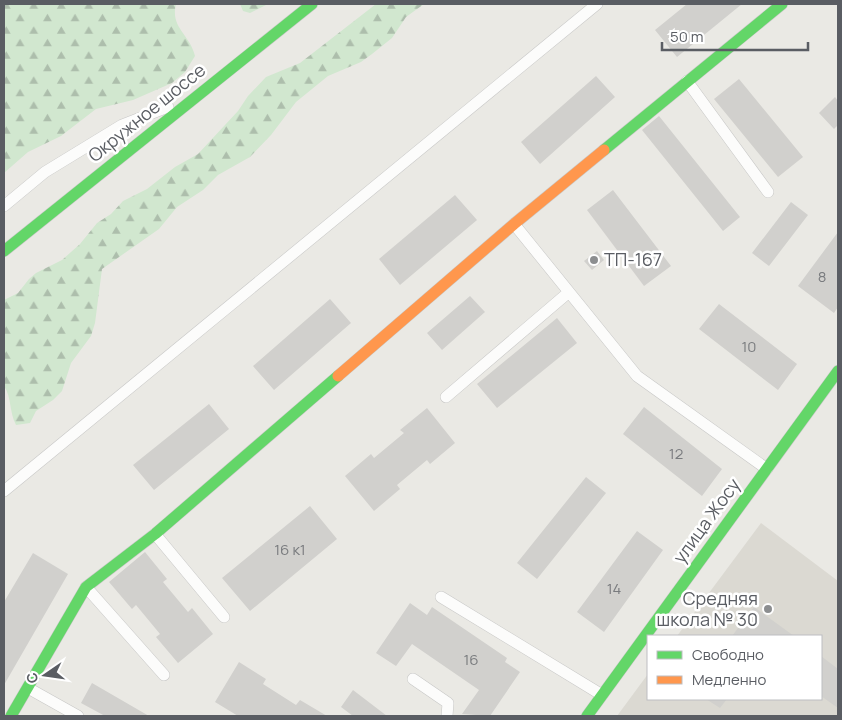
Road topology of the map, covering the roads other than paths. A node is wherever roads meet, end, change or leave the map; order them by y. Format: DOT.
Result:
graph roads {
  1 [pos="312,4"];
  2 [pos="598,4"];
  3 [pos="782,4"];
  4 [pos="687,81"];
  5 [pos="194,97"];
  6 [pos="768,192"];
  7 [pos="4,206"];
  8 [pos="514,224"];
  9 [pos="4,250"];
  10 [pos="569,292"];
  11 [pos="838,372"];
  12 [pos="446,397"];
  13 [pos="767,469"];
  14 [pos="4,491"];
  15 [pos="155,534"];
  16 [pos="86,587"];
  17 [pos="441,597"];
  18 [pos="224,617"];
  19 [pos="164,676"];
  20 [pos="413,678"];
  21 [pos="28,688"];
  22 [pos="603,695"];
  23 [pos="11,716"];
  24 [pos="78,716"];
  25 [pos="447,716"];
  26 [pos="587,716"];
  1 -- 5 [label="street, Окружное шоссе"];
  2 -- 14 [label="lane"];
  3 -- 4 [label="street"];
  4 -- 6 [label="lane"];
  4 -- 8 [label="street"];
  5 -- 7 [label="lane"];
  5 -- 9 [label="street, Окружное шоссе"];
  8 -- 10 [label="lane"];
  8 -- 15 [label="street"];
  10 -- 12 [label="lane"];
  10 -- 13 [label="lane"];
  11 -- 13 [label="street, улица Жосу"];
  13 -- 22 [label="street, улица Жосу"];
  15 -- 16 [label="street"];
  15 -- 18 [label="lane"];
  16 -- 19 [label="lane"];
  16 -- 21 [label="street"];
  17 -- 22 [label="lane"];
  20 -- 25 [label="lane"];
  21 -- 23 [label="street"];
  21 -- 24 [label="lane"];
  22 -- 26 [label="street, улица Жосу"];
}
